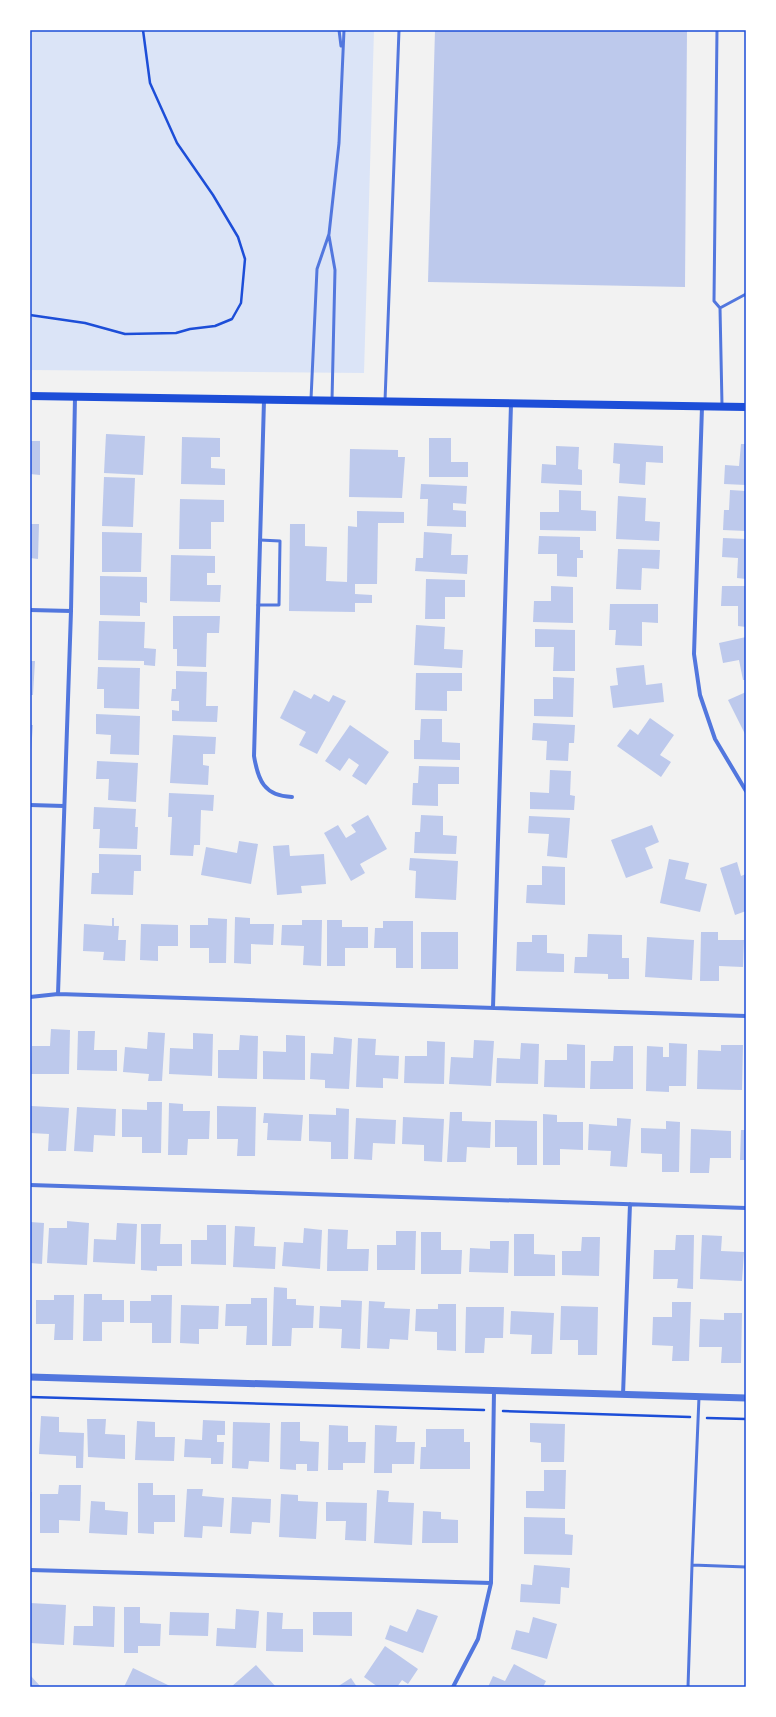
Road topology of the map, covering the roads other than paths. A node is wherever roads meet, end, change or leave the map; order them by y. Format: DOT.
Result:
graph roads {
  1 [pos="339,30"];
  2 [pos="344,30"];
  3 [pos="399,30"];
  4 [pos="718,30"];
  5 [pos="342,52"];
  6 [pos="329,234"];
  7 [pos="746,294"];
  8 [pos="720,308"];
  9 [pos="30,396"];
  10 [pos="75,397"];
  11 [pos="264,400"];
  12 [pos="311,400"];
  13 [pos="332,400"];
  14 [pos="385,402"];
  15 [pos="511,404"];
  16 [pos="702,406"];
  17 [pos="722,407"];
  18 [pos="746,407"];
  19 [pos="260,540"];
  20 [pos="258,605"];
  21 [pos="30,610"];
  22 [pos="71,611"];
  23 [pos="746,791"];
  24 [pos="292,797"];
  25 [pos="30,806"];
  26 [pos="64,806"];
  27 [pos="58,994"];
  28 [pos="30,997"];
  29 [pos="493,1008"];
  30 [pos="746,1016"];
  31 [pos="30,1185"];
  32 [pos="630,1204"];
  33 [pos="746,1208"];
  34 [pos="30,1377"];
  35 [pos="494,1391"];
  36 [pos="623,1395"];
  37 [pos="699,1397"];
  38 [pos="746,1398"];
  39 [pos="692,1566"];
  40 [pos="746,1567"];
  41 [pos="30,1570"];
  42 [pos="491,1584"];
  43 [pos="453,1687"];
  44 [pos="688,1687"];
  1 -- 5 [label="lane"];
  2 -- 5 [label="lane"];
  3 -- 14 [label="lane"];
  4 -- 8 [label="lane"];
  5 -- 6 [label="lane"];
  6 -- 12 [label="lane"];
  6 -- 13 [label="lane"];
  7 -- 8 [label="lane"];
  8 -- 17 [label="lane"];
  9 -- 10 [label="main road"];
  10 -- 11 [label="main road"];
  10 -- 22 [label="street"];
  11 -- 12 [label="main road"];
  11 -- 19 [label="street"];
  12 -- 13 [label="main road"];
  13 -- 14 [label="main road"];
  14 -- 15 [label="main road"];
  15 -- 16 [label="main road"];
  15 -- 29 [label="street"];
  16 -- 17 [label="main road"];
  16 -- 23 [label="street"];
  17 -- 18 [label="main road"];
  19 -- 20 [label="street"];
  19 -- 20 [label="lane"];
  20 -- 24 [label="street"];
  21 -- 22 [label="street"];
  22 -- 26 [label="street"];
  25 -- 26 [label="street"];
  26 -- 27 [label="street"];
  27 -- 28 [label="street"];
  27 -- 29 [label="street"];
  29 -- 30 [label="street"];
  31 -- 32 [label="street"];
  32 -- 33 [label="street"];
  32 -- 36 [label="street"];
  34 -- 35 [label="street"];
  35 -- 36 [label="street"];
  35 -- 42 [label="street"];
  36 -- 37 [label="street"];
  37 -- 38 [label="street"];
  37 -- 39 [label="lane"];
  39 -- 40 [label="lane"];
  39 -- 44 [label="lane"];
  41 -- 42 [label="street"];
  42 -- 43 [label="street"];
}
